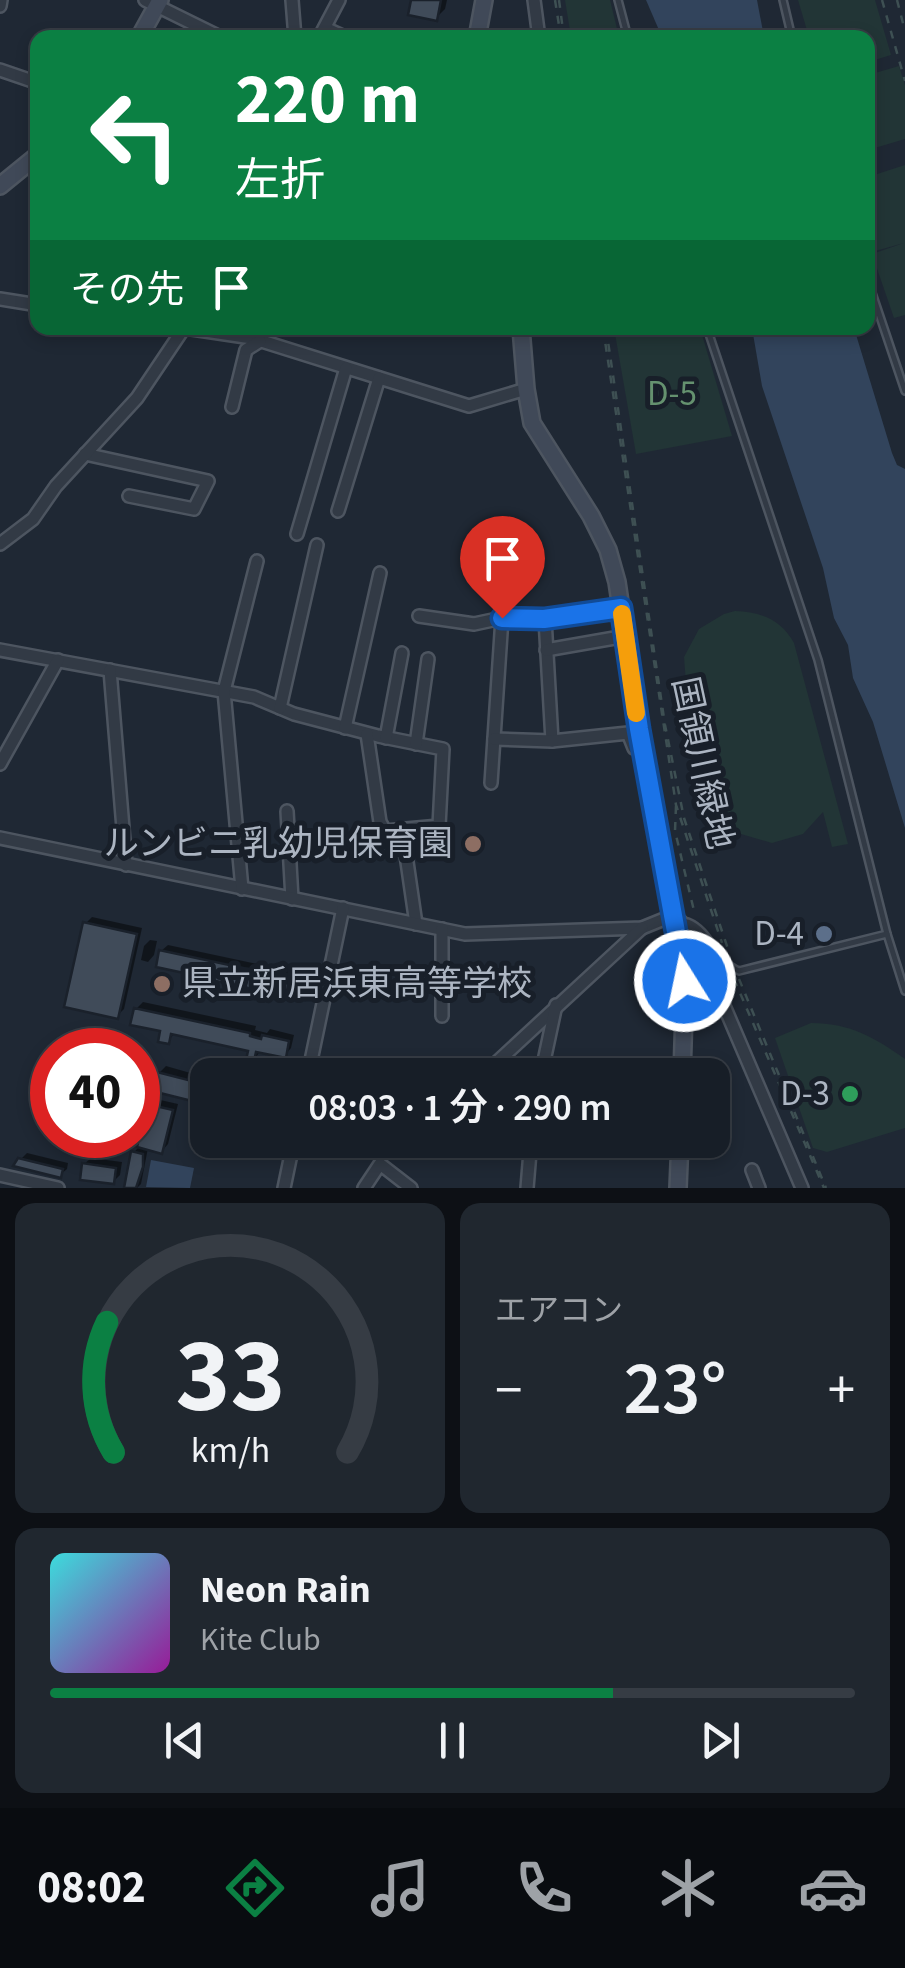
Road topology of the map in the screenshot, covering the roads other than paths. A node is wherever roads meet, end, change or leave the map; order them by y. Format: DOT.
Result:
graph roads {
  1 [pos="292,0"];
  2 [pos="340,0"];
  3 [pos="484,0"];
  4 [pos="534,0"];
  5 [pos="618,0"];
  6 [pos="783,0"];
  7 [pos="154,1"];
  8 [pos="142,30"];
  9 [pos="207,30"];
  10 [pos="295,30"];
  11 [pos="324,30"];
  12 [pos="478,30"];
  13 [pos="538,30"];
  14 [pos="626,30"];
  15 [pos="790,30"];
  16 [pos="0,70"];
  17 [pos="30,80"];
  18 [pos="30,162"];
  19 [pos="0,186"];
  20 [pos="0,299"];
  21 [pos="875,302"];
  22 [pos="30,305"];
  23 [pos="180,335"];
  24 [pos="522,335"];
  25 [pos="709,335"];
  26 [pos="256,336"];
  27 [pos="346,368"];
  28 [pos="379,378"];
  29 [pos="526,389"];
  30 [pos="905,391"];
  31 [pos="232,408"];
  32 [pos="86,454"];
  33 [pos="128,496"];
  34 [pos="338,510"];
  35 [pos="297,534"];
  36 [pos="0,544"];
  37 [pos="318,545"];
  38 [pos="256,561"];
  39 [pos="380,574"];
  40 [pos="621,608"];
  41 [pos="419,616"];
  42 [pos="502,618"];
  43 [pos="544,619"];
  44 [pos="626,636"];
  45 [pos="0,650"];
  46 [pos="546,650"];
  47 [pos="402,653"];
  48 [pos="428,659"];
  49 [pos="58,660"];
  50 [pos="110,670"];
  51 [pos="224,691"];
  52 [pos="280,708"];
  53 [pos="345,728"];
  54 [pos="367,734"];
  55 [pos="386,738"];
  56 [pos="494,739"];
  57 [pos="552,741"];
  58 [pos="416,744"];
  59 [pos="643,750"];
  60 [pos="0,764"];
  61 [pos="491,783"];
  62 [pos="287,811"];
  63 [pos="385,831"];
  64 [pos="0,838"];
  65 [pos="126,865"];
  66 [pos="242,889"];
  67 [pos="292,898"];
  68 [pos="343,908"];
  69 [pos="674,915"];
  70 [pos="416,924"];
  71 [pos="642,928"];
  72 [pos="442,929"];
  73 [pos="888,934"];
  74 [pos="905,992"];
  75 [pos="556,1005"];
  76 [pos="442,1016"];
  77 [pos="312,1058"];
  78 [pos="501,1058"];
  79 [pos="545,1058"];
  80 [pos="683,1058"];
  81 [pos="290,1158"];
  82 [pos="530,1158"];
  83 [pos="679,1158"];
  84 [pos="752,1170"];
  85 [pos="0,1175"];
  86 [pos="58,1188"];
  87 [pos="284,1188"];
  88 [pos="364,1188"];
  89 [pos="411,1188"];
  90 [pos="527,1188"];
  91 [pos="678,1188"];
  92 [pos="759,1188"];
  93 [pos="802,1188"];
  1 -- 10 [label="street"];
  2 -- 11 [label="street"];
  3 -- 12 [label="street"];
  4 -- 13 [label="street"];
  5 -- 14 [label="lane"];
  6 -- 15 [label="lane"];
  7 -- 8 [label="street"];
  7 -- 9 [label="street"];
  16 -- 17 [label="street"];
  18 -- 19 [label="street"];
  20 -- 22 [label="street"];
  21 -- 30 [label="lane"];
  23 -- 32 [label="street"];
  24 -- 29 [label="street"];
  25 -- 73 [label="lane"];
  26 -- 27 [label="street"];
  26 -- 31 [label="street"];
  27 -- 28 [label="street"];
  27 -- 35 [label="street"];
  28 -- 29 [label="street"];
  28 -- 34 [label="street"];
  29 -- 40 [label="street"];
  32 -- 33 [label="street"];
  32 -- 36 [label="street"];
  37 -- 52 [label="street"];
  38 -- 51 [label="street"];
  39 -- 53 [label="street"];
  40 -- 43 [label="street"];
  40 -- 44 [label="street"];
  41 -- 42 [label="street"];
  42 -- 43 [label="street"];
  42 -- 56 [label="street"];
  43 -- 46 [label="street"];
  44 -- 46 [label="street"];
  44 -- 59 [label="street"];
  45 -- 49 [label="street"];
  46 -- 57 [label="street"];
  47 -- 55 [label="street"];
  48 -- 58 [label="street"];
  49 -- 50 [label="street"];
  49 -- 60 [label="street"];
  50 -- 51 [label="street"];
  50 -- 65 [label="street"];
  51 -- 52 [label="street"];
  51 -- 66 [label="street"];
  52 -- 53 [label="street"];
  53 -- 54 [label="street"];
  54 -- 55 [label="street"];
  54 -- 63 [label="street"];
  55 -- 58 [label="street"];
  56 -- 57 [label="street"];
  56 -- 61 [label="street"];
  57 -- 59 [label="street"];
  58 -- 63 [label="street"];
  59 -- 69 [label="street"];
  62 -- 67 [label="street"];
  63 -- 70 [label="street"];
  64 -- 65 [label="street"];
  65 -- 66 [label="street"];
  66 -- 67 [label="street"];
  67 -- 68 [label="street"];
  68 -- 70 [label="street"];
  68 -- 77 [label="street"];
  69 -- 71 [label="street"];
  69 -- 73 [label="lane"];
  69 -- 80 [label="street"];
  69 -- 93 [label="street"];
  70 -- 72 [label="street"];
  71 -- 72 [label="street"];
  71 -- 75 [label="street"];
  72 -- 76 [label="street"];
  73 -- 74 [label="lane"];
  75 -- 78 [label="street"];
  75 -- 79 [label="street"];
  81 -- 87 [label="street"];
  82 -- 90 [label="street"];
  83 -- 91 [label="street"];
  84 -- 92 [label="street"];
  85 -- 86 [label="street"];
  88 -- 89 [label="street"];
}
